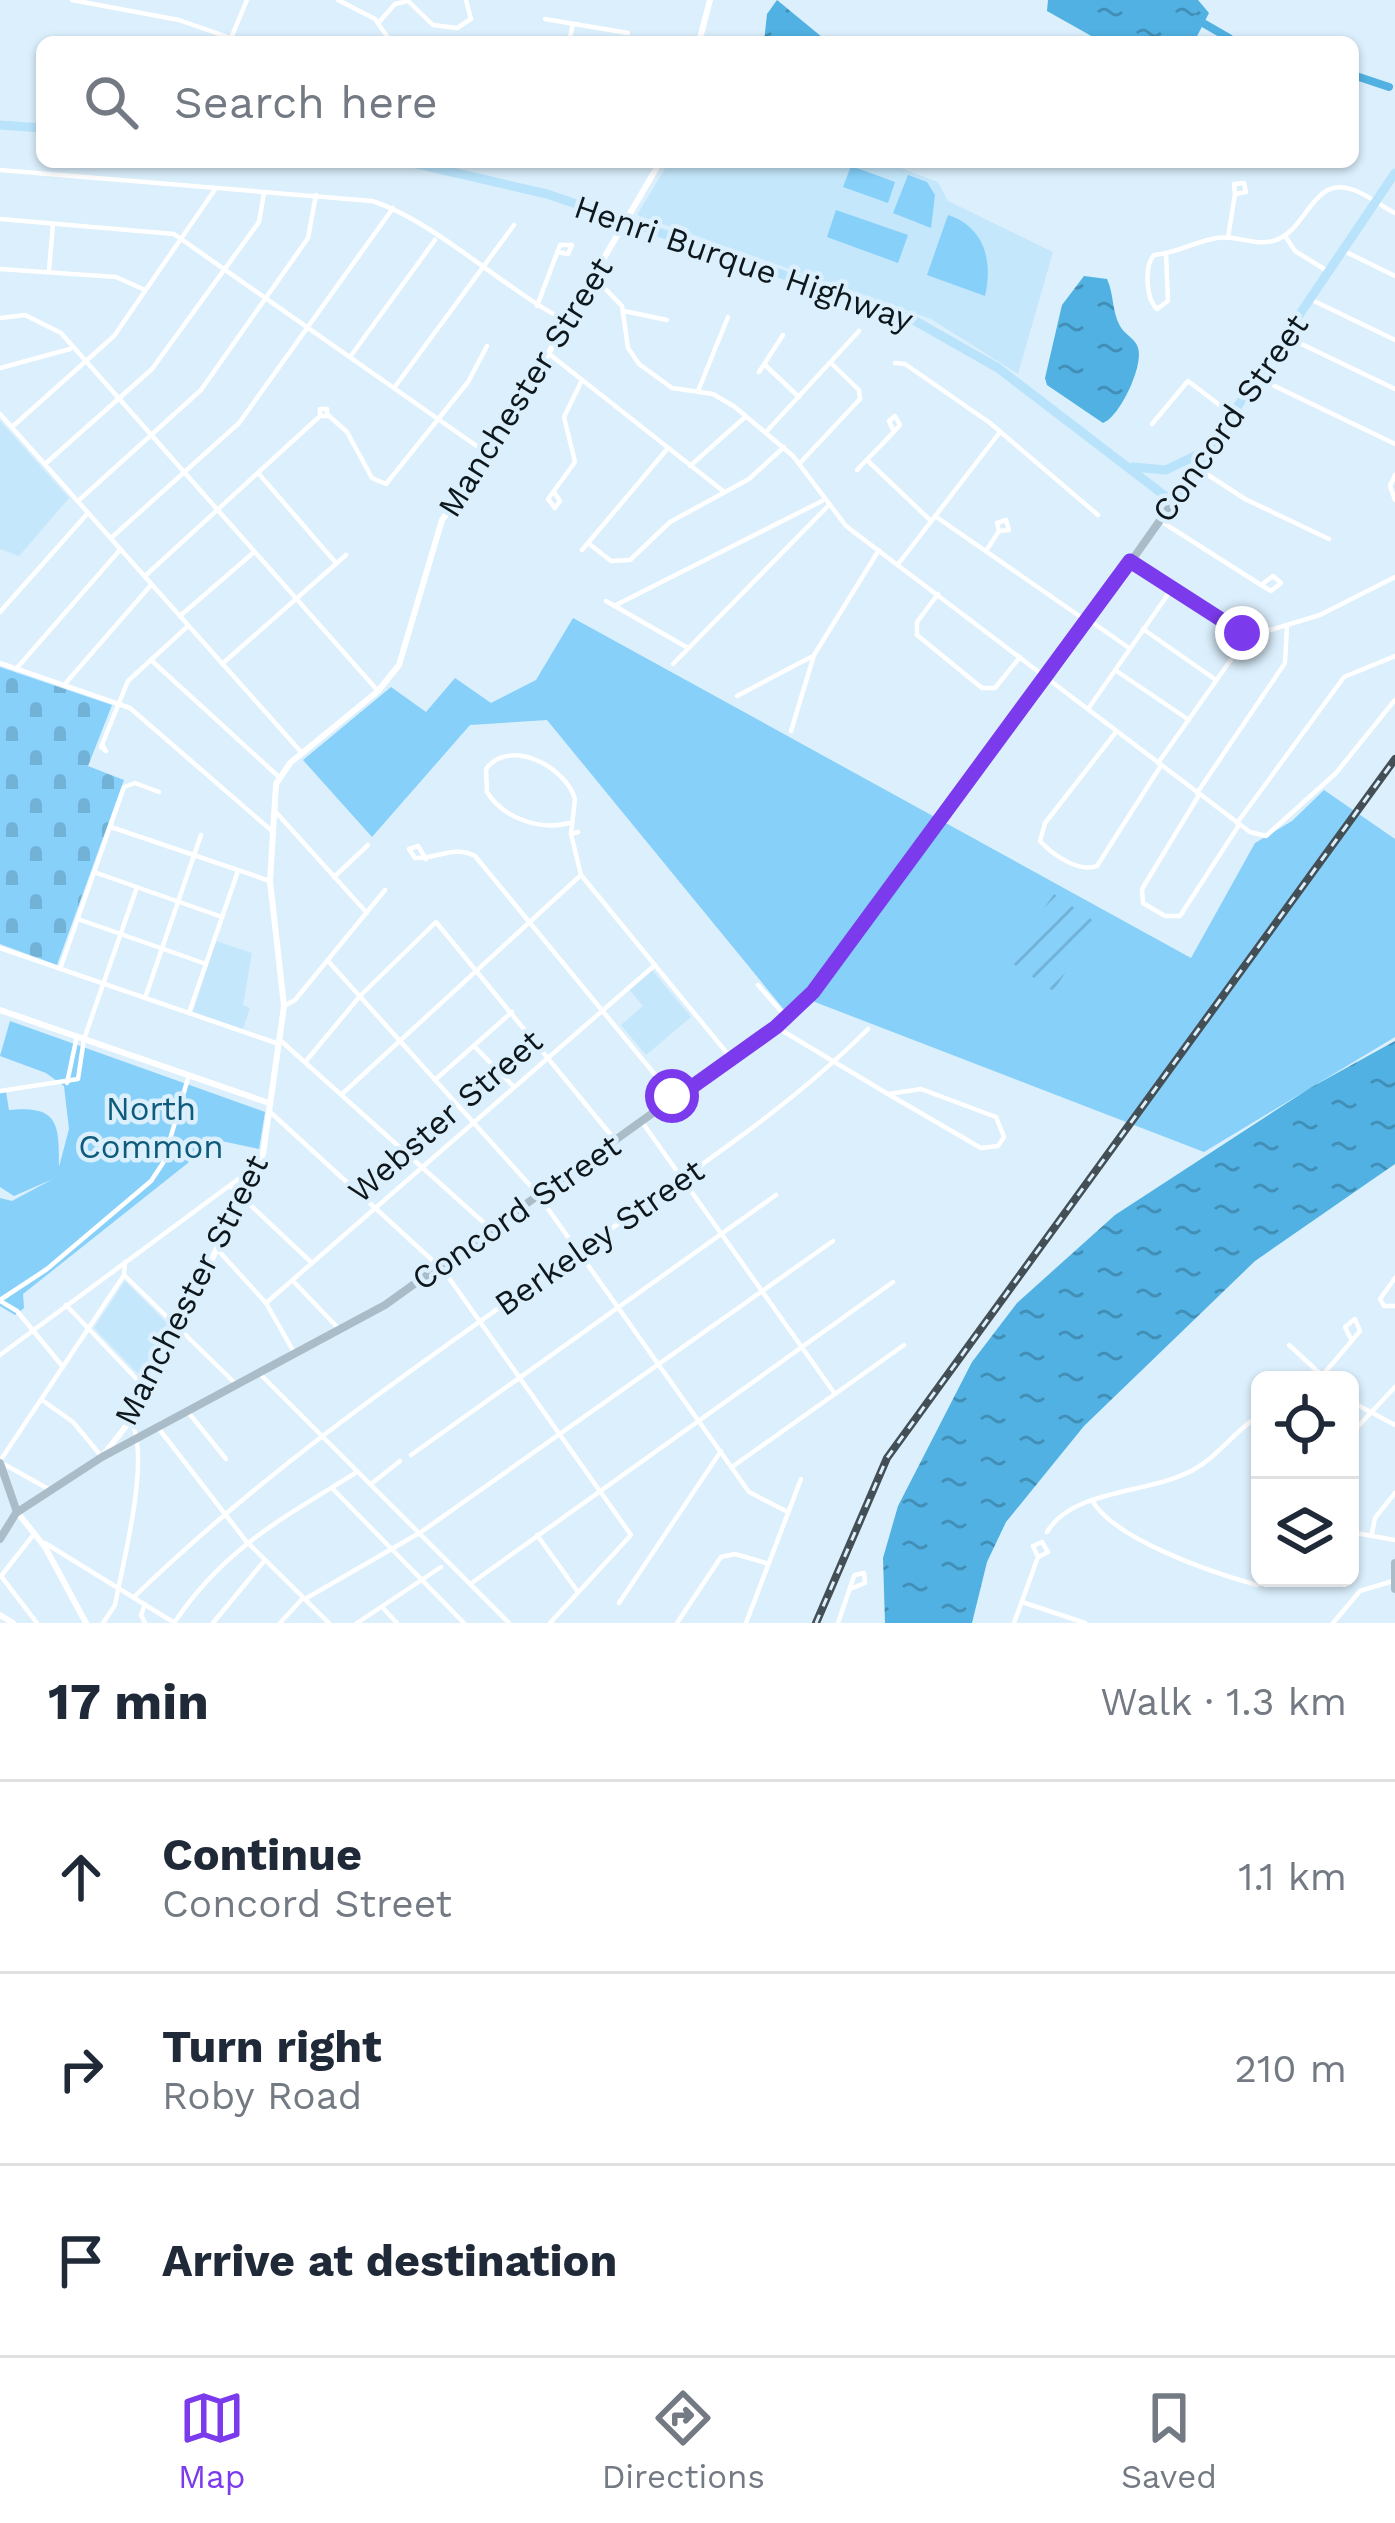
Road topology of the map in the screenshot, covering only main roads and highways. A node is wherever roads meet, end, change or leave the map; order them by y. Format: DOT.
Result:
graph roads {
  1 [pos="0,125"];
  2 [pos="36,128"];
  3 [pos="438,168"];
  4 [pos="1395,172"];
  5 [pos="1210,446"];
  6 [pos="1124,464"];
  7 [pos="1173,502"];
  8 [pos="0,1462"];
  9 [pos="17,1512"];
  10 [pos="0,1537"];
  11 [pos="1395,1563"];
  12 [pos="1394,1585"];
  1 -- 2 [label="main road"];
  3 -- 6 [label="main road, Henri Burque Highway"];
  4 -- 5 [label="main road, Concord Street"];
  5 -- 6 [label="main road"];
  5 -- 7 [label="main road, Concord Street"];
  6 -- 7 [label="main road, Henri Burque Highway"];
  7 -- 9 [label="main road, Concord Street"];
  8 -- 9 [label="main road"];
  9 -- 10 [label="main road"];
  11 -- 12 [label="main road"];
}
